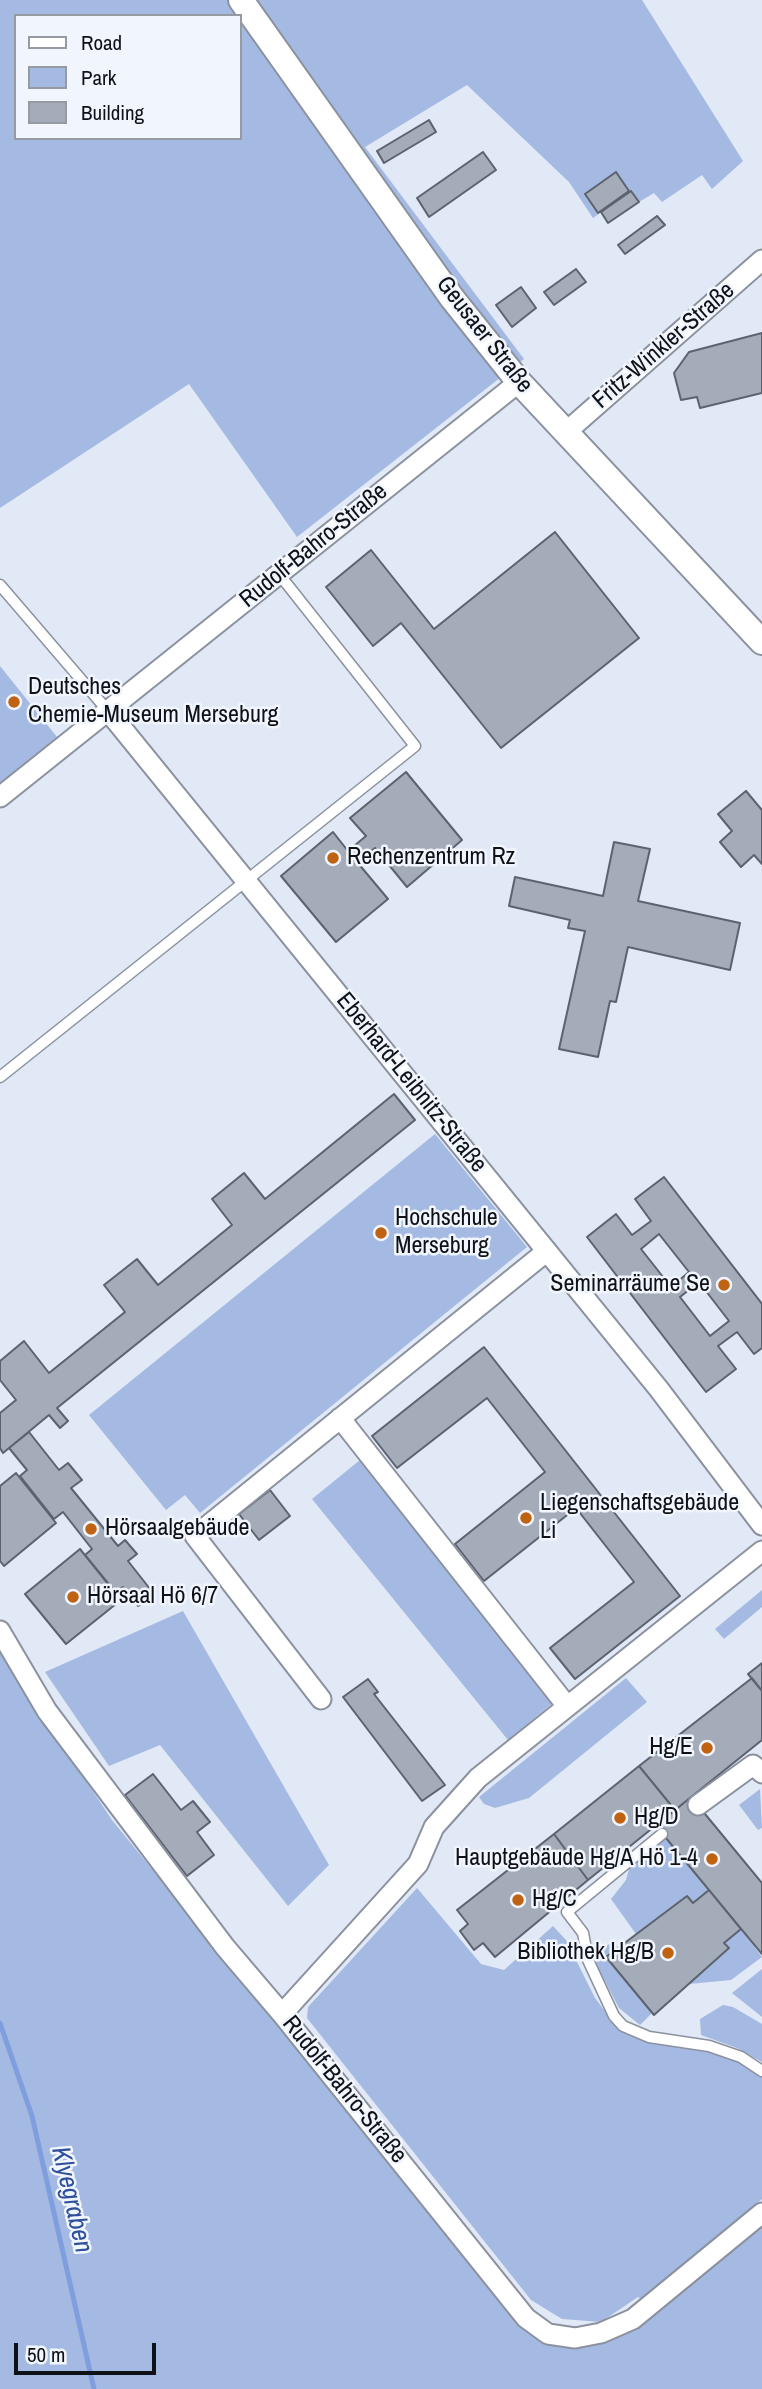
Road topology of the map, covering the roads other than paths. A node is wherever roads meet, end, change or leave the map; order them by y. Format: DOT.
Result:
graph roads {
  1 [pos="241,0"];
  2 [pos="762,260"];
  3 [pos="519,382"];
  4 [pos="565,433"];
  5 [pos="279,574"];
  6 [pos="0,585"];
  7 [pos="762,642"];
  8 [pos="108,711"];
  9 [pos="0,797"];
  10 [pos="246,879"];
  11 [pos="0,1077"];
  12 [pos="547,1251"];
  13 [pos="340,1418"];
  14 [pos="762,1525"];
  15 [pos="762,1552"];
  16 [pos="0,1631"];
  17 [pos="321,1699"];
  18 [pos="567,1706"];
  19 [pos="762,1773"];
  20 [pos="698,1805"];
  21 [pos="662,1834"];
  22 [pos="282,2014"];
  23 [pos="762,2071"];
  24 [pos="762,2213"];
  1 -- 3 [label="street, Geusaer Straße"];
  2 -- 4 [label="street, Fritz-Winkler-Straße"];
  3 -- 4 [label="street, Geusaer Straße"];
  3 -- 5 [label="street, Rudolf-Bahro-Straße"];
  4 -- 7 [label="street, Geusaer Straße"];
  5 -- 8 [label="street, Rudolf-Bahro-Straße"];
  5 -- 10 [label="lane"];
  6 -- 8 [label="lane"];
  8 -- 9 [label="street, Rudolf-Bahro-Straße"];
  8 -- 10 [label="street, Eberhard-Leibnitz-Straße"];
  10 -- 11 [label="lane"];
  10 -- 12 [label="street, Eberhard-Leibnitz-Straße"];
  12 -- 13 [label="street"];
  12 -- 14 [label="street, Eberhard-Leibnitz-Straße"];
  13 -- 17 [label="street"];
  13 -- 18 [label="street"];
  15 -- 18 [label="street"];
  16 -- 22 [label="street, Rudolf-Bahro-Straße"];
  18 -- 22 [label="street"];
  19 -- 20 [label="street"];
  21 -- 23 [label="lane"];
  22 -- 24 [label="street, Rudolf-Bahro-Straße"];
}
